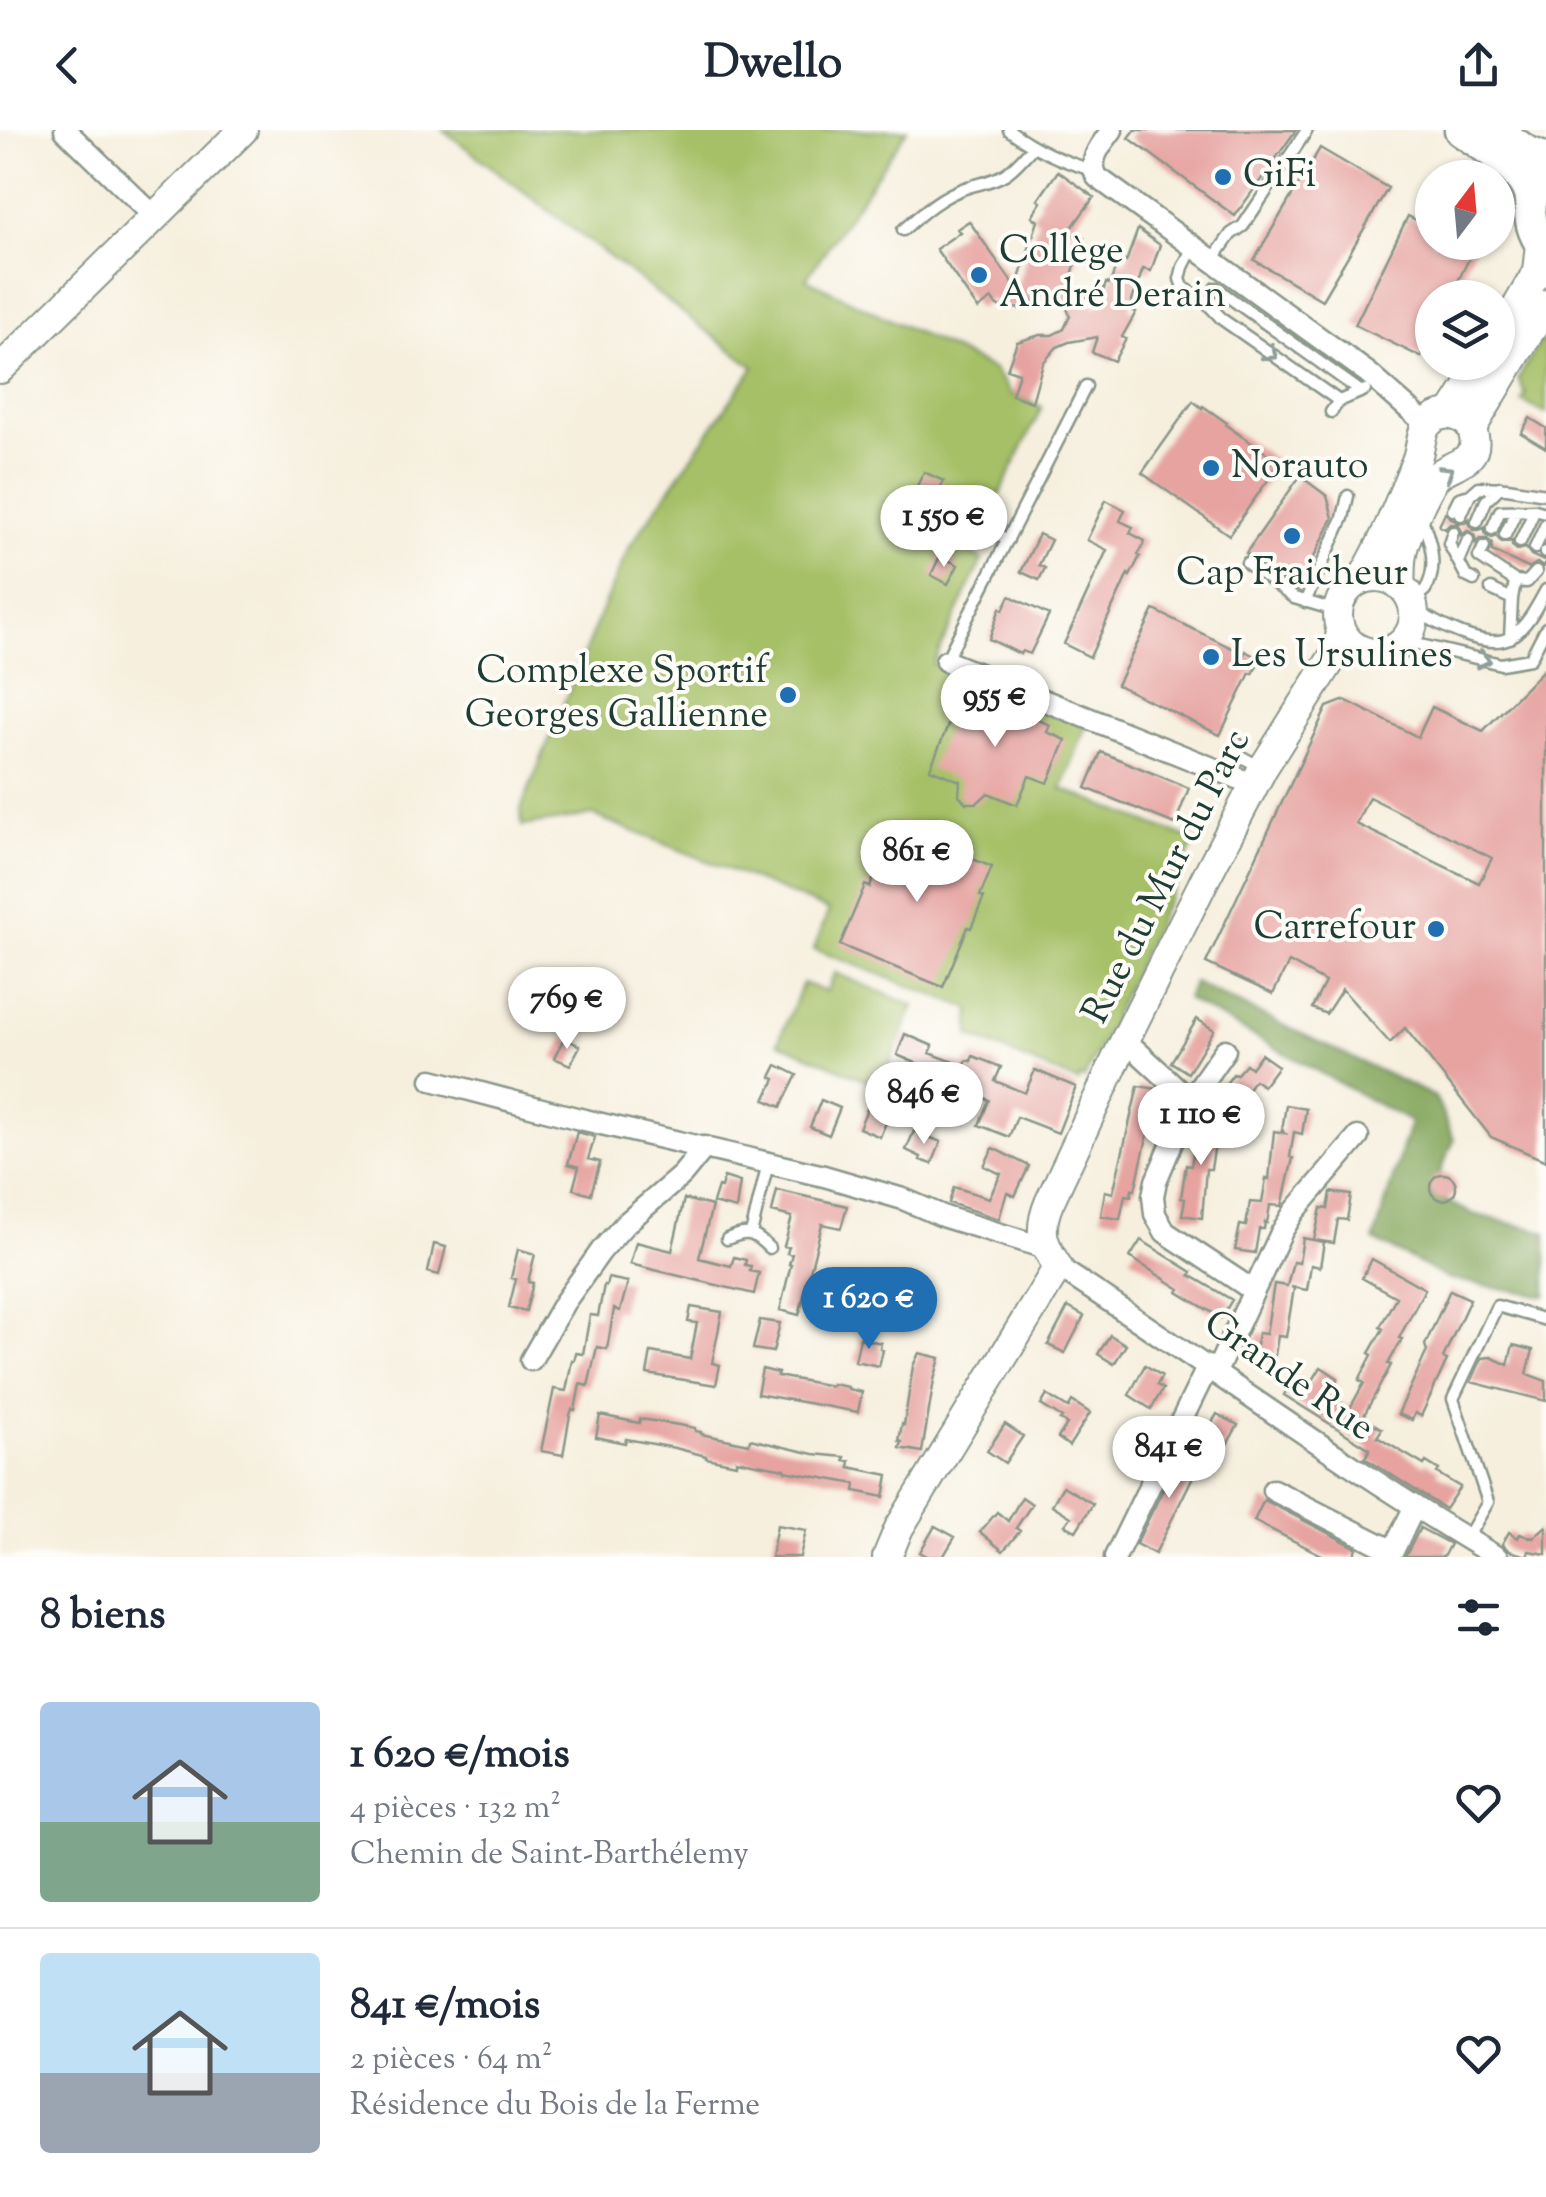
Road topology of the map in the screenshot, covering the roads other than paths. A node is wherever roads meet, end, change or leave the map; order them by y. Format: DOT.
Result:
graph roads {
  1 [pos="65,130"];
  2 [pos="243,130"];
  3 [pos="1009,130"];
  4 [pos="1112,130"];
  5 [pos="1307,130"];
  6 [pos="1460,130"];
  7 [pos="1496,130"];
  8 [pos="1032,147"];
  9 [pos="1546,159"];
  10 [pos="1093,170"];
  11 [pos="1546,171"];
  12 [pos="1530,200"];
  13 [pos="155,217"];
  14 [pos="902,230"];
  15 [pos="1193,247"];
  16 [pos="1543,248"];
  17 [pos="1218,273"];
  18 [pos="1206,302"];
  19 [pos="1546,304"];
  20 [pos="1515,310"];
  21 [pos="0,369"];
  22 [pos="1474,380"];
  23 [pos="1086,386"];
  24 [pos="1360,391"];
  25 [pos="1390,393"];
  26 [pos="1339,401"];
  27 [pos="1330,412"];
  28 [pos="1450,422"];
  29 [pos="1500,488"];
  30 [pos="1546,494"];
  31 [pos="1348,496"];
  32 [pos="938,504"];
  33 [pos="1517,510"];
  34 [pos="1457,512"];
  35 [pos="1540,512"];
  36 [pos="1476,522"];
  37 [pos="1546,524"];
  38 [pos="1492,529"];
  39 [pos="1449,535"];
  40 [pos="1506,535"];
  41 [pos="1008,540"];
  42 [pos="1468,540"];
  43 [pos="1520,542"];
  44 [pos="1484,547"];
  45 [pos="1542,551"];
  46 [pos="1498,553"];
  47 [pos="1512,560"];
  48 [pos="1459,562"];
  49 [pos="1247,563"];
  50 [pos="1492,565"];
  51 [pos="1531,569"];
  52 [pos="1511,578"];
  53 [pos="1362,580"];
  54 [pos="1474,580"];
  55 [pos="1491,589"];
  56 [pos="1546,590"];
  57 [pos="1409,598"];
  58 [pos="1512,598"];
  59 [pos="1305,602"];
  60 [pos="1340,621"];
  61 [pos="1546,628"];
  62 [pos="1510,638"];
  63 [pos="1404,641"];
  64 [pos="1371,653"];
  65 [pos="946,661"];
  66 [pos="1302,707"];
  67 [pos="1237,743"];
  68 [pos="1259,777"];
  69 [pos="1125,1040"];
  70 [pos="1225,1050"];
  71 [pos="432,1080"];
  72 [pos="1190,1100"];
  73 [pos="1358,1137"];
  74 [pos="705,1147"];
  75 [pos="768,1163"];
  76 [pos="751,1234"];
  77 [pos="727,1239"];
  78 [pos="769,1248"];
  79 [pos="1052,1258"];
  80 [pos="1254,1291"];
  81 [pos="1546,1320"];
  82 [pos="531,1360"];
  83 [pos="1212,1369"];
  84 [pos="1273,1490"];
  85 [pos="1414,1508"];
  86 [pos="1467,1539"];
  87 [pos="1392,1554"];
  88 [pos="886,1557"];
  89 [pos="1115,1557"];
  90 [pos="1497,1557"];
  1 -- 13 [label="street"];
  2 -- 13 [label="street"];
  3 -- 8 [label="lane"];
  4 -- 10 [label="street"];
  5 -- 17 [label="lane"];
  6 -- 12 [label="main road"];
  7 -- 9 [label="main road"];
  8 -- 10 [label="lane"];
  8 -- 14 [label="lane"];
  10 -- 15 [label="street"];
  11 -- 12 [label="main road"];
  12 -- 16 [label="main road"];
  13 -- 21 [label="street"];
  15 -- 17 [label="street"];
  15 -- 18 [label="lane"];
  16 -- 20 [label="street"];
  17 -- 18 [label="lane"];
  17 -- 24 [label="lane"];
  17 -- 25 [label="street"];
  18 -- 26 [label="lane, one-way"];
  19 -- 28 [label="street"];
  22 -- 28 [label="street"];
  23 -- 41 [label="lane"];
  24 -- 25 [label="lane"];
  24 -- 26 [label="lane"];
  25 -- 28 [label="street"];
  26 -- 27 [label="lane"];
  28 -- 53 [label="street"];
  57 -- 28 [label="street, one-way"];
  29 -- 30 [label="lane"];
  29 -- 34 [label="lane"];
  29 -- 36 [label="lane"];
  31 -- 59 [label="lane"];
  32 -- 41 [label="lane"];
  33 -- 35 [label="lane"];
  33 -- 38 [label="lane"];
  33 -- 40 [label="lane"];
  35 -- 43 [label="lane"];
  37 -- 45 [label="lane"];
  39 -- 48 [label="lane"];
  41 -- 65 [label="lane"];
  42 -- 48 [label="lane"];
  44 -- 50 [label="lane"];
  46 -- 50 [label="lane"];
  47 -- 52 [label="lane"];
  48 -- 54 [label="lane"];
  49 -- 59 [label="lane"];
  50 -- 52 [label="lane"];
  51 -- 52 [label="lane"];
  52 -- 58 [label="lane"];
  53 -- 57 [label="street"];
  53 -- 60 [label="street"];
  55 -- 58 [label="lane"];
  56 -- 62 [label="lane"];
  57 -- 62 [label="lane"];
  57 -- 63 [label="street"];
  58 -- 62 [label="lane"];
  59 -- 60 [label="lane"];
  60 -- 64 [label="street"];
  60 -- 66 [label="street, Rue du Mur du Parc"];
  63 -- 61 [label="lane, one-way"];
  63 -- 64 [label="street"];
  64 -- 66 [label="street, Rue du Mur du Parc"];
  65 -- 68 [label="street"];
  66 -- 68 [label="street, Rue du Mur du Parc"];
  67 -- 68 [label="lane"];
  68 -- 69 [label="street, Rue du Mur du Parc"];
  69 -- 72 [label="street"];
  69 -- 79 [label="street, Rue du Mur du Parc"];
  70 -- 72 [label="street"];
  71 -- 74 [label="street, Grande Rue"];
  72 -- 80 [label="street"];
  73 -- 80 [label="street"];
  74 -- 75 [label="street, Grande Rue"];
  74 -- 82 [label="street"];
  75 -- 76 [label="lane"];
  75 -- 79 [label="street, Grande Rue"];
  76 -- 77 [label="lane"];
  76 -- 78 [label="lane"];
  79 -- 83 [label="street, Grande Rue"];
  79 -- 88 [label="street"];
  80 -- 83 [label="street"];
  81 -- 86 [label="lane"];
  83 -- 85 [label="street, Grande Rue"];
  83 -- 89 [label="street"];
  84 -- 87 [label="street"];
  85 -- 86 [label="street, Grande Rue"];
  85 -- 87 [label="street"];
  86 -- 90 [label="street, Grande Rue"];
}
